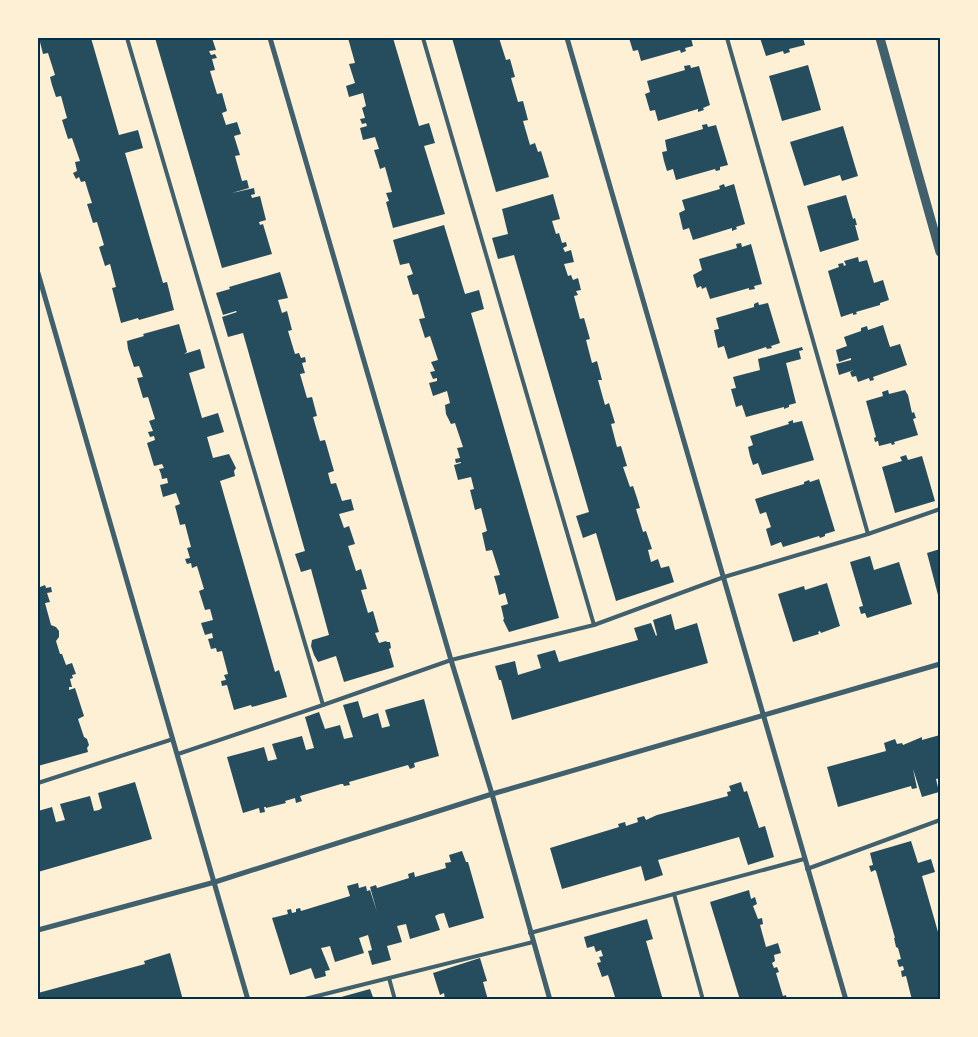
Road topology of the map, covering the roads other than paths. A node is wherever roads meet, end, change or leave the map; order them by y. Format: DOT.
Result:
graph roads {
  1 [pos="127,38"];
  2 [pos="270,38"];
  3 [pos="423,38"];
  4 [pos="568,38"];
  5 [pos="727,38"];
  6 [pos="880,38"];
  7 [pos="940,252"];
  8 [pos="38,273"];
  9 [pos="940,510"];
  10 [pos="868,534"];
  11 [pos="724,577"];
  12 [pos="594,625"];
  13 [pos="451,660"];
  14 [pos="940,664"];
  15 [pos="323,705"];
  16 [pos="764,715"];
  17 [pos="174,739"];
  18 [pos="178,754"];
  19 [pos="38,783"];
  20 [pos="492,794"];
  21 [pos="940,820"];
  22 [pos="804,859"];
  23 [pos="808,869"];
  24 [pos="215,882"];
  25 [pos="674,894"];
  26 [pos="38,930"];
  27 [pos="530,933"];
  28 [pos="533,942"];
  29 [pos="388,978"];
  30 [pos="248,1000"];
  31 [pos="301,1000"];
  32 [pos="395,1000"];
  33 [pos="550,1000"];
  34 [pos="703,1000"];
  35 [pos="846,1000"];
  1 -- 15 [label="lane"];
  2 -- 13 [label="street"];
  3 -- 12 [label="lane"];
  4 -- 11 [label="street"];
  5 -- 10 [label="lane"];
  6 -- 7 [label="street"];
  8 -- 17 [label="street"];
  9 -- 10 [label="lane"];
  10 -- 11 [label="lane"];
  11 -- 12 [label="lane"];
  11 -- 16 [label="street"];
  12 -- 13 [label="lane"];
  13 -- 15 [label="lane"];
  13 -- 20 [label="street"];
  14 -- 16 [label="street"];
  15 -- 18 [label="lane"];
  16 -- 20 [label="street"];
  16 -- 22 [label="street"];
  17 -- 18 [label="street"];
  17 -- 19 [label="lane"];
  18 -- 24 [label="street"];
  20 -- 24 [label="street"];
  20 -- 27 [label="street"];
  21 -- 23 [label="lane"];
  22 -- 23 [label="street"];
  22 -- 25 [label="lane"];
  23 -- 35 [label="street"];
  24 -- 26 [label="street"];
  24 -- 30 [label="street"];
  25 -- 27 [label="lane"];
  25 -- 34 [label="lane"];
  27 -- 28 [label="street"];
  28 -- 29 [label="lane"];
  28 -- 33 [label="street"];
  29 -- 31 [label="lane"];
  29 -- 32 [label="lane"];
}
